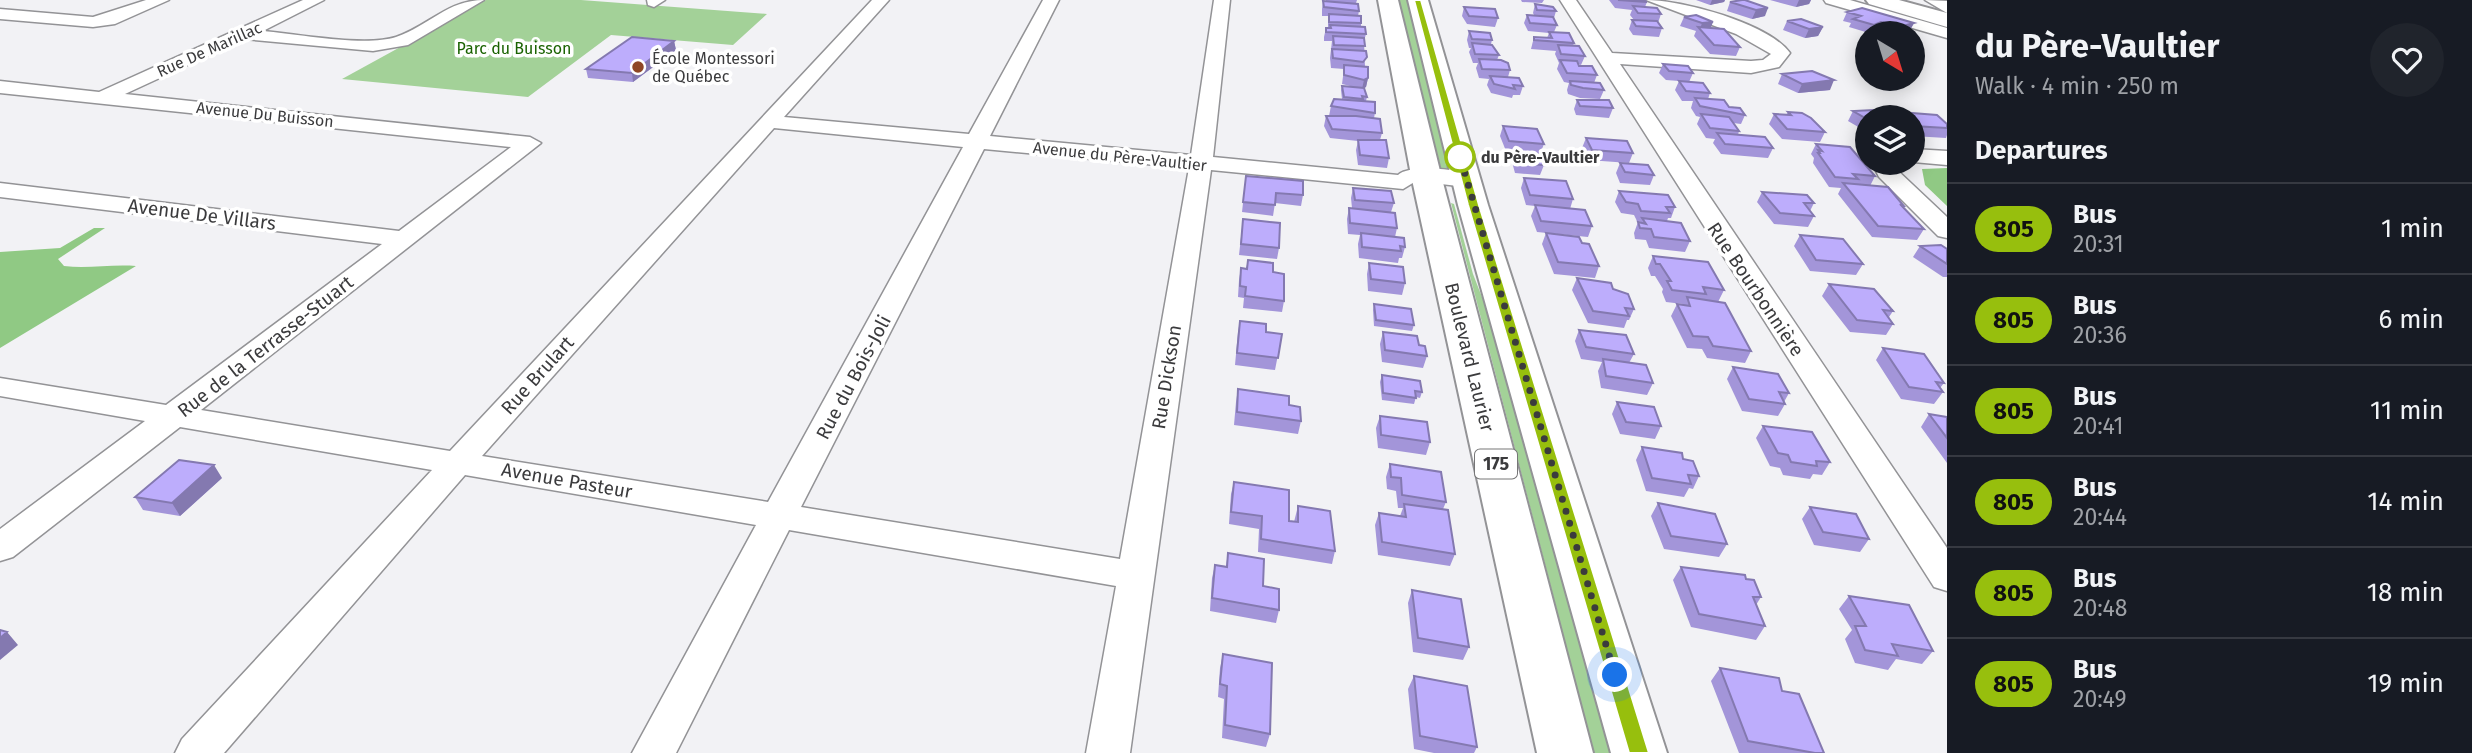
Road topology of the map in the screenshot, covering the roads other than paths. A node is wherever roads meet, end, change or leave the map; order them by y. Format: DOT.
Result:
graph roads {
  1 [pos="161,0"];
  2 [pos="316,0"];
  3 [pos="476,0"];
  4 [pos="881,0"];
  5 [pos="1051,0"];
  6 [pos="1222,0"];
  7 [pos="1388,0"];
  8 [pos="1418,0"];
  9 [pos="1568,0"];
  10 [pos="1654,0"];
  11 [pos="1832,0"];
  12 [pos="1876,0"];
  13 [pos="1933,0"];
  14 [pos="1947,8"];
  15 [pos="0,14"];
  16 [pos="1947,19"];
  17 [pos="1947,33"];
  18 [pos="242,34"];
  19 [pos="1607,58"];
  20 [pos="0,87"];
  21 [pos="103,97"];
  22 [pos="771,122"];
  23 [pos="977,142"];
  24 [pos="530,143"];
  25 [pos="1925,157"];
  26 [pos="1947,158"];
  27 [pos="1201,164"];
  28 [pos="1890,175"];
  29 [pos="1446,177"];
  30 [pos="0,190"];
  31 [pos="1947,231"];
  32 [pos="404,239"];
  33 [pos="0,387"];
  34 [pos="174,416"];
  35 [pos="459,461"];
  36 [pos="779,516"];
  37 [pos="0,548"];
  38 [pos="1133,575"];
  39 [pos="1947,577"];
  40 [pos="197,753"];
  41 [pos="654,753"];
  42 [pos="1108,753"];
  43 [pos="1565,753"];
  44 [pos="1639,753"];
  1 -- 15 [label="street"];
  2 -- 18 [label="street, Rue De Marillac"];
  3 -- 18 [label="street"];
  4 -- 22 [label="street, Rue Brulart"];
  5 -- 23 [label="street, Rue du Bois-Joli"];
  6 -- 27 [label="street, Rue Dickson"];
  7 -- 29 [label="main road, Boulevard Laurier / 175"];
  8 -- 29 [label="main road, Boulevard Laurier / 175"];
  9 -- 19 [label="street, Rue Bourbonnière"];
  10 -- 19 [label="street"];
  11 -- 17 [label="street"];
  12 -- 16 [label="main road"];
  13 -- 14 [label="street"];
  18 -- 21 [label="street, Rue De Marillac"];
  19 -- 39 [label="street, Rue Bourbonnière"];
  20 -- 21 [label="street, Avenue Du Buisson"];
  21 -- 24 [label="street, Avenue Du Buisson"];
  22 -- 23 [label="street, Avenue du Père-Vaultier"];
  22 -- 35 [label="street, Rue Brulart"];
  23 -- 27 [label="street, Avenue du Père-Vaultier"];
  23 -- 36 [label="street, Rue du Bois-Joli"];
  24 -- 32 [label="street, Rue de la Terrasse-Stuart"];
  25 -- 26 [label="street"];
  27 -- 29 [label="street, Avenue du Père-Vaultier"];
  27 -- 38 [label="street, Rue Dickson"];
  28 -- 31 [label="street"];
  29 -- 43 [label="main road, Boulevard Laurier / 175"];
  29 -- 44 [label="main road, Boulevard Laurier / 175"];
  30 -- 32 [label="street, Avenue De Villars"];
  32 -- 34 [label="street, Rue de la Terrasse-Stuart"];
  33 -- 34 [label="street, Avenue Pasteur"];
  34 -- 35 [label="street, Avenue Pasteur"];
  34 -- 37 [label="street, Rue de la Terrasse-Stuart"];
  35 -- 36 [label="street, Avenue Pasteur"];
  35 -- 40 [label="street, Rue Brulart"];
  36 -- 38 [label="street, Avenue Pasteur"];
  36 -- 41 [label="street, Rue du Bois-Joli"];
  38 -- 42 [label="street, Rue Dickson"];
}
